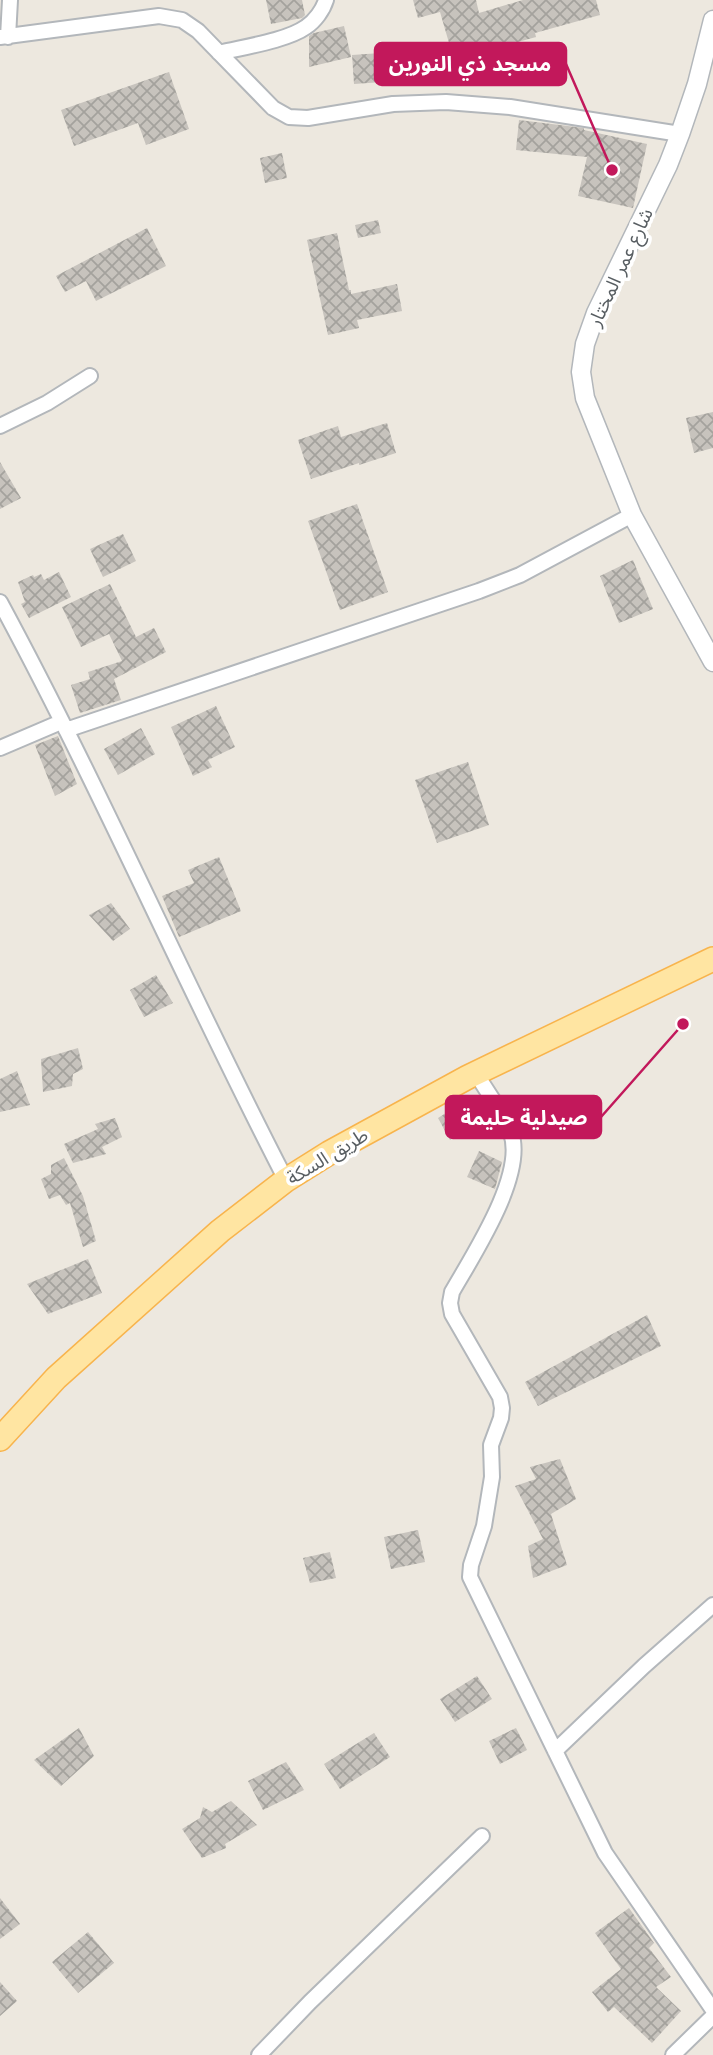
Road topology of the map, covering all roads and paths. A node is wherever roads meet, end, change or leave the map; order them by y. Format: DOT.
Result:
graph roads {
  1 [pos="10,0"];
  2 [pos="326,0"];
  3 [pos="713,20"];
  4 [pos="4,37"];
  5 [pos="219,52"];
  6 [pos="680,134"];
  7 [pos="90,376"];
  8 [pos="0,426"];
  9 [pos="632,515"];
  10 [pos="0,602"];
  11 [pos="713,662"];
  12 [pos="64,726"];
  13 [pos="0,748"];
  14 [pos="713,959"];
  15 [pos="476,1073"];
  16 [pos="286,1180"];
  17 [pos="0,1439"];
  18 [pos="713,1605"];
  19 [pos="555,1751"];
  20 [pos="482,1836"];
  21 [pos="713,2010"];
  22 [pos="713,2016"];
  23 [pos="259,2055"];
  24 [pos="673,2055"];
  1 -- 4 [label="street"];
  2 -- 5 [label="street"];
  3 -- 6 [label="street, شارع عمر المختار"];
  4 -- 5 [label="street"];
  5 -- 6 [label="street"];
  6 -- 9 [label="street, شارع عمر المختار"];
  7 -- 8 [label="street"];
  9 -- 11 [label="street, شارع عمر المختار"];
  9 -- 12 [label="street"];
  10 -- 12 [label="street"];
  12 -- 13 [label="street"];
  12 -- 16 [label="street"];
  14 -- 15 [label="main road, طريق السكة"];
  15 -- 16 [label="main road, طريق السكة"];
  15 -- 19 [label="street"];
  16 -- 17 [label="main road, طريق السكة"];
  18 -- 19 [label="street"];
  19 -- 21 [label="street"];
  20 -- 23 [label="street"];
  22 -- 24 [label="street"];
}
